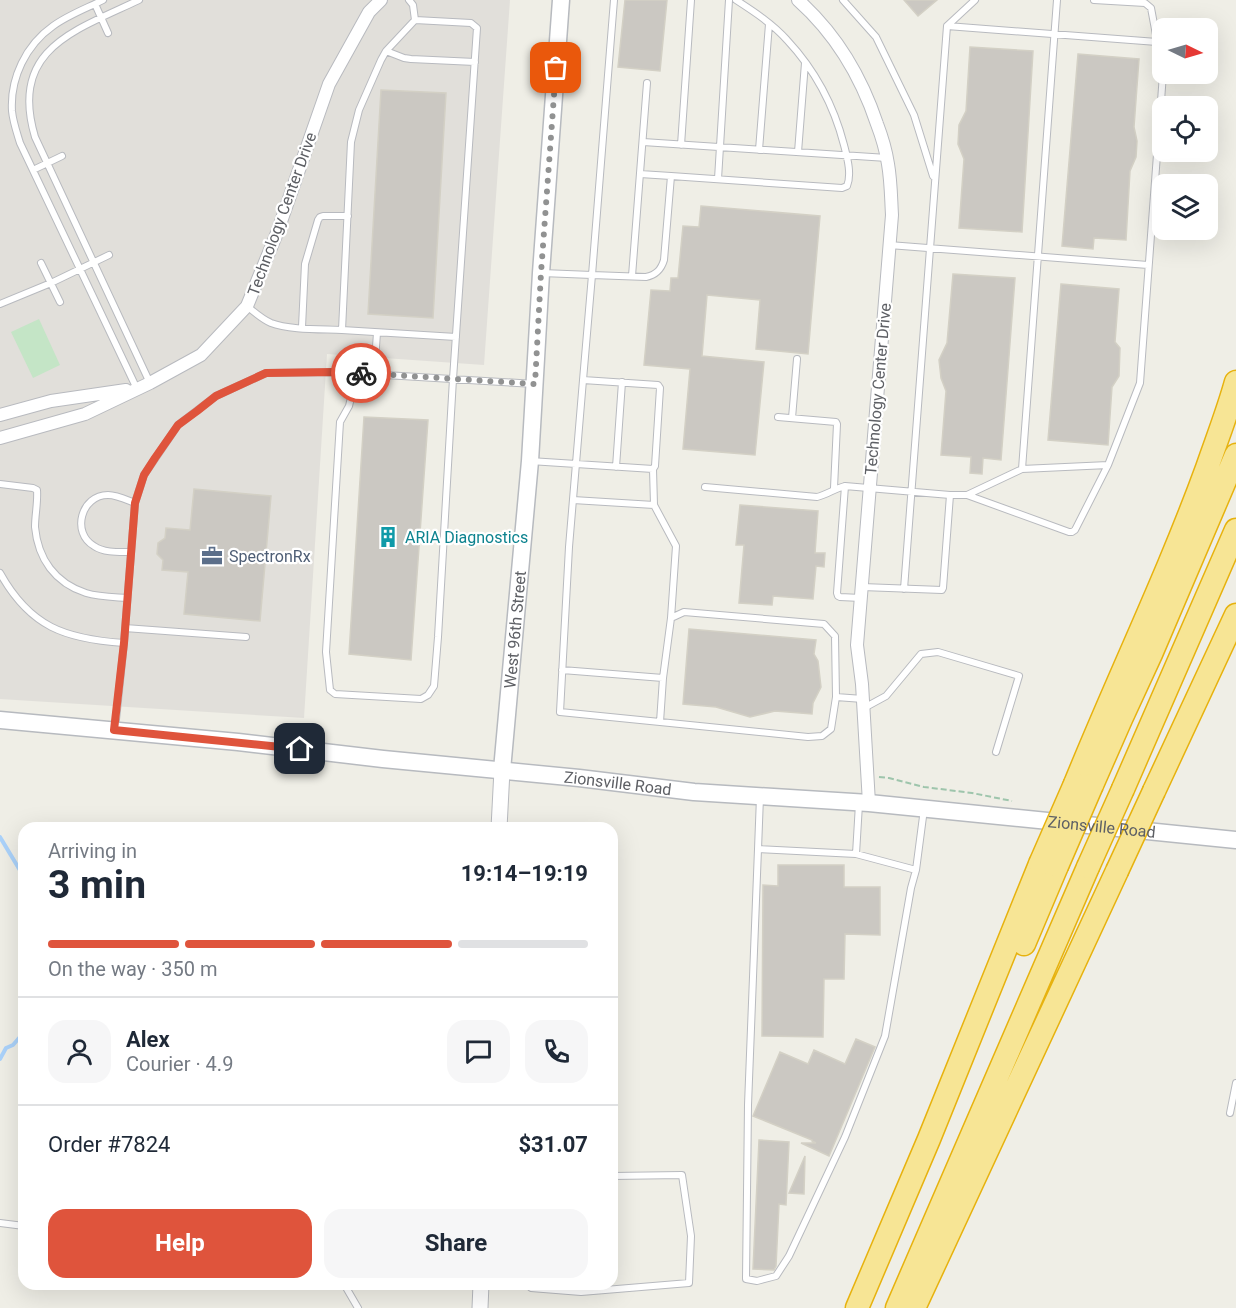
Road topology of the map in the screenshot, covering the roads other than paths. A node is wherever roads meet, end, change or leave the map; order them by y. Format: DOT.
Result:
graph roads {
  1 [pos="104,0"];
  2 [pos="139,0"];
  3 [pos="381,0"];
  4 [pos="409,0"];
  5 [pos="561,0"];
  6 [pos="614,0"];
  7 [pos="692,0"];
  8 [pos="729,0"];
  9 [pos="736,0"];
  10 [pos="798,0"];
  11 [pos="843,0"];
  12 [pos="975,0"];
  13 [pos="1058,0"];
  14 [pos="1094,0"];
  15 [pos="95,4"];
  16 [pos="101,18"];
  17 [pos="1153,18"];
  18 [pos="415,20"];
  19 [pos="769,24"];
  20 [pos="947,26"];
  21 [pos="108,33"];
  22 [pos="1055,35"];
  23 [pos="1152,42"];
  24 [pos="386,51"];
  25 [pos="475,62"];
  26 [pos="806,62"];
  27 [pos="647,83"];
  28 [pos="1162,84"];
  29 [pos="642,142"];
  30 [pos="681,145"];
  31 [pos="720,147"];
  32 [pos="759,150"];
  33 [pos="798,152"];
  34 [pos="62,156"];
  35 [pos="847,156"];
  36 [pos="887,158"];
  37 [pos="47,164"];
  38 [pos="33,170"];
  39 [pos="640,174"];
  40 [pos="670,176"];
  41 [pos="718,179"];
  42 [pos="934,181"];
  43 [pos="348,216"];
  44 [pos="889,245"];
  45 [pos="929,248"];
  46 [pos="109,255"];
  47 [pos="1039,256"];
  48 [pos="93,262"];
  49 [pos="41,263"];
  50 [pos="1149,265"];
  51 [pos="80,269"];
  52 [pos="541,273"];
  53 [pos="592,275"];
  54 [pos="632,276"];
  55 [pos="51,283"];
  56 [pos="60,302"];
  57 [pos="0,304"];
  58 [pos="247,306"];
  59 [pos="302,327"];
  60 [pos="342,330"];
  61 [pos="377,333"];
  62 [pos="456,337"];
  63 [pos="796,359"];
  64 [pos="357,373"];
  65 [pos="374,374"];
  66 [pos="453,379"];
  67 [pos="583,380"];
  68 [pos="622,382"];
  69 [pos="1236,382"];
  70 [pos="150,383"];
  71 [pos="535,384"];
  72 [pos="136,389"];
  73 [pos="0,415"];
  74 [pos="778,417"];
  75 [pos="792,418"];
  76 [pos="0,438"];
  77 [pos="1236,455"];
  78 [pos="530,460"];
  79 [pos="576,464"];
  80 [pos="1108,465"];
  81 [pos="616,467"];
  82 [pos="1022,468"];
  83 [pos="653,469"];
  84 [pos="0,484"];
  85 [pos="845,486"];
  86 [pos="705,487"];
  87 [pos="834,488"];
  88 [pos="870,489"];
  89 [pos="911,492"];
  90 [pos="950,495"];
  91 [pos="966,495"];
  92 [pos="573,500"];
  93 [pos="135,503"];
  94 [pos="654,505"];
  95 [pos="1236,530"];
  96 [pos="131,552"];
  97 [pos="0,573"];
  98 [pos="904,589"];
  99 [pos="862,593"];
  100 [pos="127,598"];
  101 [pos="1236,615"];
  102 [pos="671,618"];
  103 [pos="125,628"];
  104 [pos="246,637"];
  105 [pos="124,643"];
  106 [pos="562,670"];
  107 [pos="663,678"];
  108 [pos="836,697"];
  109 [pos="864,703"];
  110 [pos="0,720"];
  111 [pos="660,722"];
  112 [pos="114,730"];
  113 [pos="996,752"];
  114 [pos="502,770"];
  115 [pos="1083,785"];
  116 [pos="760,796"];
  117 [pos="864,803"];
  118 [pos="924,809"];
  119 [pos="499,822"];
  120 [pos="1236,840"];
  121 [pos="758,849"];
  122 [pos="856,854"];
  123 [pos="916,870"];
  124 [pos="1236,1083"];
  125 [pos="1230,1113"];
  126 [pos="618,1176"];
  127 [pos="0,1223"];
  128 [pos="18,1225"];
  129 [pos="618,1289"];
  130 [pos="348,1290"];
  131 [pos="481,1290"];
  132 [pos="556,1290"];
  133 [pos="605,1290"];
  134 [pos="358,1308"];
  135 [pos="480,1308"];
  136 [pos="857,1308"];
  137 [pos="897,1308"];
  138 [pos="914,1308"];
  1 -- 15 [label="lane"];
  2 -- 16 [label="lane"];
  3 -- 58 [label="street, Technology Center Drive"];
  4 -- 18 [label="lane"];
  5 -- 52 [label="main road, West 96th Street"];
  6 -- 53 [label="lane"];
  7 -- 30 [label="lane"];
  8 -- 31 [label="lane"];
  9 -- 19 [label="lane"];
  10 -- 36 [label="street, Technology Center Drive"];
  11 -- 42 [label="lane"];
  12 -- 20 [label="lane"];
  13 -- 22 [label="lane"];
  14 -- 17 [label="lane"];
  15 -- 16 [label="lane"];
  15 -- 38 [label="lane"];
  16 -- 21 [label="lane"];
  16 -- 37 [label="lane"];
  18 -- 24 [label="lane"];
  18 -- 25 [label="lane"];
  19 -- 26 [label="lane"];
  19 -- 32 [label="lane"];
  20 -- 22 [label="lane"];
  20 -- 42 [label="lane"];
  22 -- 23 [label="lane"];
  22 -- 47 [label="lane"];
  24 -- 25 [label="lane"];
  24 -- 43 [label="lane"];
  25 -- 62 [label="lane"];
  26 -- 33 [label="lane"];
  26 -- 35 [label="lane"];
  27 -- 29 [label="lane"];
  28 -- 50 [label="lane"];
  29 -- 30 [label="lane"];
  29 -- 39 [label="lane"];
  30 -- 31 [label="lane"];
  31 -- 32 [label="lane"];
  31 -- 41 [label="lane"];
  32 -- 33 [label="lane"];
  33 -- 35 [label="lane"];
  34 -- 37 [label="lane"];
  35 -- 36 [label="lane"];
  35 -- 41 [label="lane"];
  36 -- 44 [label="street, Technology Center Drive"];
  37 -- 38 [label="lane"];
  37 -- 48 [label="lane"];
  38 -- 51 [label="lane"];
  39 -- 40 [label="lane"];
  39 -- 54 [label="lane"];
  40 -- 41 [label="lane"];
  40 -- 54 [label="lane"];
  42 -- 45 [label="lane"];
  43 -- 59 [label="lane"];
  43 -- 60 [label="lane"];
  44 -- 45 [label="lane"];
  44 -- 88 [label="street, Technology Center Drive"];
  45 -- 47 [label="lane"];
  45 -- 89 [label="lane"];
  46 -- 48 [label="lane"];
  47 -- 50 [label="lane"];
  47 -- 82 [label="lane"];
  48 -- 51 [label="lane"];
  48 -- 70 [label="lane"];
  49 -- 55 [label="lane"];
  50 -- 80 [label="lane"];
  51 -- 55 [label="lane"];
  51 -- 72 [label="lane"];
  52 -- 53 [label="lane"];
  52 -- 71 [label="main road, West 96th Street"];
  53 -- 54 [label="lane"];
  53 -- 67 [label="lane"];
  55 -- 56 [label="lane"];
  55 -- 57 [label="lane"];
  58 -- 59 [label="lane"];
  58 -- 70 [label="street, Technology Center Drive"];
  59 -- 60 [label="lane"];
  60 -- 61 [label="lane"];
  61 -- 62 [label="lane"];
  61 -- 65 [label="lane"];
  62 -- 66 [label="lane"];
  63 -- 75 [label="lane"];
  64 -- 65 [label="lane"];
  64 -- 66 [label="lane"];
  64 -- 93 [label="lane"];
  65 -- 66 [label="lane"];
  66 -- 71 [label="lane"];
  67 -- 68 [label="lane"];
  67 -- 79 [label="lane"];
  68 -- 81 [label="lane"];
  68 -- 83 [label="lane"];
  69 -- 115 [label="highway"];
  70 -- 72 [label="street, Technology Center Drive"];
  71 -- 78 [label="main road, West 96th Street"];
  72 -- 73 [label="street, Technology Center Drive"];
  72 -- 76 [label="street, Technology Center Drive"];
  74 -- 75 [label="lane"];
  75 -- 87 [label="lane"];
  77 -- 115 [label="highway"];
  78 -- 79 [label="lane"];
  78 -- 114 [label="main road, West 96th Street"];
  79 -- 81 [label="lane"];
  79 -- 92 [label="lane"];
  80 -- 82 [label="lane"];
  80 -- 91 [label="lane"];
  81 -- 83 [label="lane"];
  82 -- 91 [label="lane"];
  83 -- 94 [label="lane"];
  84 -- 100 [label="lane"];
  85 -- 87 [label="lane"];
  85 -- 88 [label="lane"];
  85 -- 99 [label="lane"];
  86 -- 87 [label="lane"];
  88 -- 89 [label="lane"];
  88 -- 99 [label="street, Technology Center Drive"];
  89 -- 90 [label="lane"];
  89 -- 98 [label="lane"];
  90 -- 91 [label="lane"];
  90 -- 98 [label="lane"];
  92 -- 94 [label="lane"];
  92 -- 106 [label="lane"];
  93 -- 96 [label="lane"];
  93 -- 96 [label="lane"];
  94 -- 102 [label="lane"];
  95 -- 137 [label="highway, bridge"];
  96 -- 100 [label="lane"];
  97 -- 105 [label="lane"];
  98 -- 99 [label="lane"];
  99 -- 109 [label="street, Technology Center Drive"];
  100 -- 103 [label="lane"];
  101 -- 138 [label="highway, bridge"];
  102 -- 107 [label="lane"];
  102 -- 108 [label="lane"];
  103 -- 104 [label="lane"];
  103 -- 105 [label="lane"];
  105 -- 112 [label="lane"];
  106 -- 107 [label="lane"];
  106 -- 111 [label="lane"];
  107 -- 111 [label="lane"];
  108 -- 109 [label="lane"];
  108 -- 111 [label="lane"];
  109 -- 113 [label="lane"];
  109 -- 117 [label="street, Technology Center Drive"];
  110 -- 112 [label="main road, Zionsville Road"];
  112 -- 114 [label="main road, Zionsville Road"];
  114 -- 116 [label="main road, Zionsville Road"];
  114 -- 119 [label="street, West 96th Street"];
  115 -- 136 [label="highway, bridge"];
  116 -- 117 [label="main road, Zionsville Road"];
  116 -- 121 [label="lane"];
  117 -- 118 [label="main road, Zionsville Road"];
  117 -- 122 [label="lane"];
  118 -- 120 [label="main road, Zionsville Road"];
  118 -- 123 [label="lane"];
  121 -- 122 [label="lane"];
  121 -- 123 [label="lane"];
  122 -- 123 [label="lane"];
  124 -- 125 [label="lane"];
  126 -- 129 [label="lane"];
  127 -- 128 [label="lane"];
  130 -- 134 [label="lane"];
  131 -- 135 [label="street"];
  132 -- 133 [label="lane"];
}
